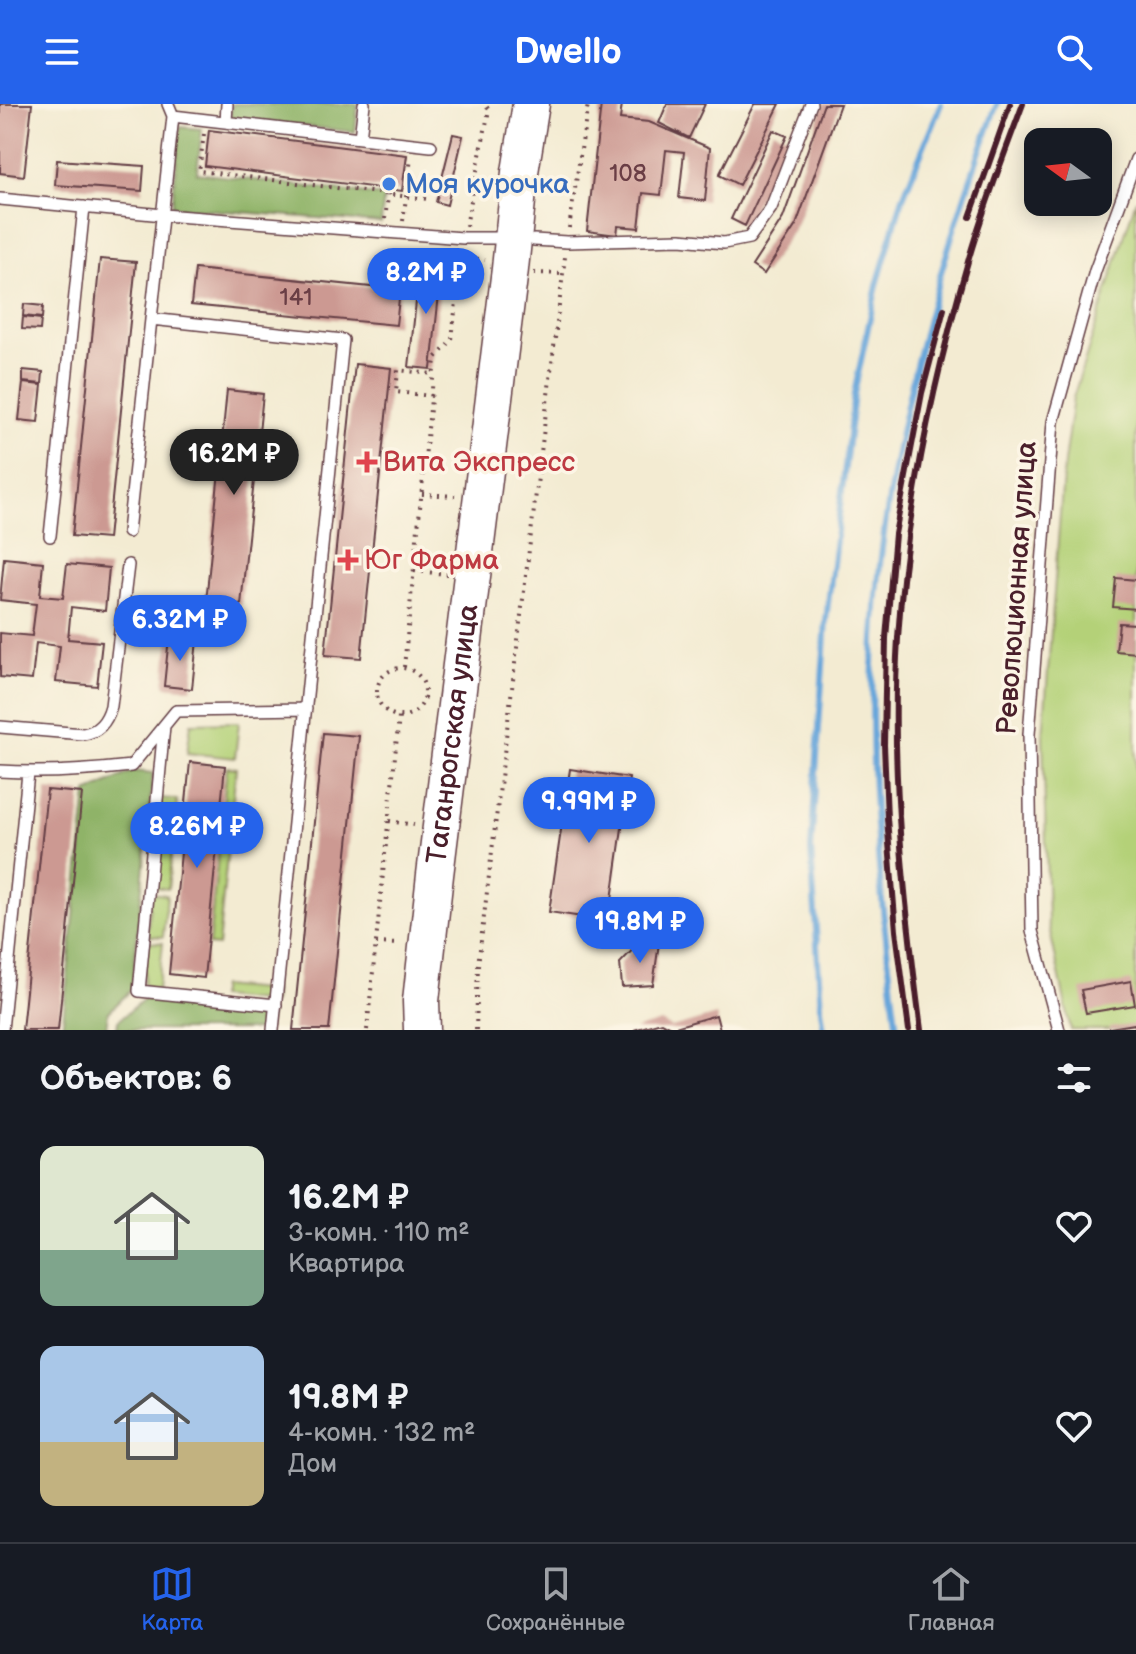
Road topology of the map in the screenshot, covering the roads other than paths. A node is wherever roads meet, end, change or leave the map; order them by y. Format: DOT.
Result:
graph roads {
  1 [pos="227,104"];
  2 [pos="364,104"];
  3 [pos="531,104"];
  4 [pos="552,104"];
  5 [pos="811,104"];
  6 [pos="171,110"];
  7 [pos="226,122"];
  8 [pos="360,138"];
  9 [pos="431,146"];
  10 [pos="1136,159"];
  11 [pos="0,199"];
  12 [pos="84,207"];
  13 [pos="163,215"];
  14 [pos="538,240"];
  15 [pos="151,319"];
  16 [pos="128,532"];
  17 [pos="50,536"];
  18 [pos="128,565"];
  19 [pos="306,709"];
  20 [pos="164,726"];
  21 [pos="0,727"];
  22 [pos="0,771"];
  23 [pos="28,773"];
  24 [pos="276,1005"];
  25 [pos="2,1030"];
  26 [pos="273,1030"];
  27 [pos="422,1030"];
  28 [pos="443,1030"];
  29 [pos="1059,1030"];
  1 -- 7 [label="lane"];
  2 -- 8 [label="lane"];
  3 -- 14 [label="main road, Таганрогская улица"];
  4 -- 14 [label="main road, Таганрогская улица"];
  5 -- 14 [label="lane"];
  6 -- 7 [label="lane"];
  6 -- 13 [label="lane"];
  7 -- 8 [label="lane"];
  8 -- 9 [label="lane"];
  10 -- 29 [label="lane, Революционная улица"];
  11 -- 12 [label="lane"];
  12 -- 13 [label="lane"];
  12 -- 17 [label="lane"];
  13 -- 14 [label="lane"];
  13 -- 15 [label="lane"];
  14 -- 27 [label="main road, Таганрогская улица"];
  14 -- 28 [label="main road, Таганрогская улица"];
  15 -- 16 [label="lane"];
  15 -- 19 [label="lane"];
  18 -- 21 [label="lane"];
  19 -- 20 [label="lane"];
  19 -- 24 [label="lane"];
  20 -- 23 [label="lane"];
  20 -- 24 [label="lane"];
  22 -- 23 [label="lane"];
  23 -- 25 [label="lane"];
  24 -- 26 [label="lane"];
}
